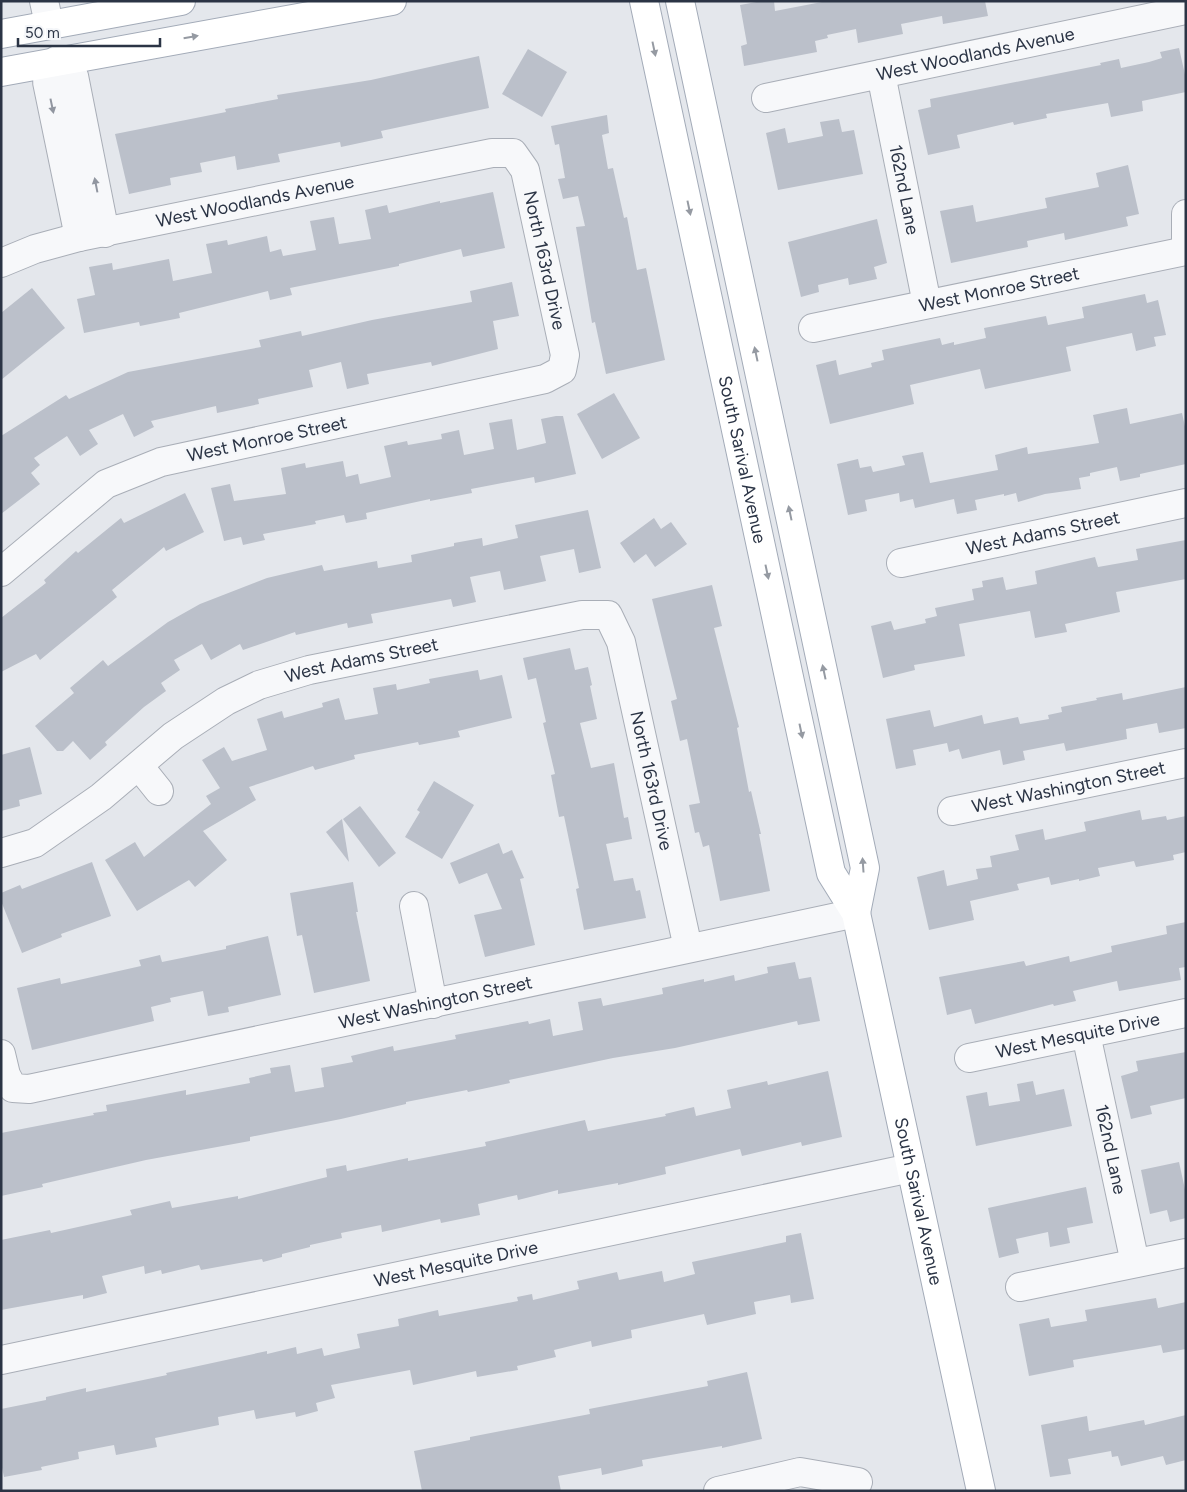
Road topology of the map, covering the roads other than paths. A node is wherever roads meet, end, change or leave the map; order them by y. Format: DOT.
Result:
graph roads {
  1 [pos="181,1"];
  2 [pos="392,1"];
  3 [pos="644,1"];
  4 [pos="680,1"];
  5 [pos="1186,10"];
  6 [pos="47,12"];
  7 [pos="1,34"];
  8 [pos="57,60"];
  9 [pos="1,72"];
  10 [pos="881,74"];
  11 [pos="766,98"];
  12 [pos="513,153"];
  13 [pos="1186,214"];
  14 [pos="105,233"];
  15 [pos="78,238"];
  16 [pos="1186,245"];
  17 [pos="1186,251"];
  18 [pos="1,264"];
  19 [pos="927,304"];
  20 [pos="813,328"];
  21 [pos="562,370"];
  22 [pos="1186,503"];
  23 [pos="901,562"];
  24 [pos="1,572"];
  25 [pos="608,615"];
  26 [pos="1186,763"];
  27 [pos="139,766"];
  28 [pos="159,791"];
  29 [pos="952,811"];
  30 [pos="1,853"];
  31 [pos="414,906"];
  32 [pos="856,913"];
  33 [pos="688,948"];
  34 [pos="433,1004"];
  35 [pos="1186,1013"];
  36 [pos="1086,1034"];
  37 [pos="1,1054"];
  38 [pos="969,1058"];
  39 [pos="911,1168"];
  40 [pos="1186,1253"];
  41 [pos="1135,1263"];
  42 [pos="1020,1287"];
  43 [pos="1,1360"];
  44 [pos="858,1482"];
  45 [pos="718,1491"];
  46 [pos="981,1491"];
  1 -- 6 [label="main road"];
  8 -- 2 [label="main road, one-way"];
  3 -- 32 [label="main road, South Sarival Avenue, one-way"];
  32 -- 4 [label="main road, South Sarival Avenue, one-way"];
  5 -- 10 [label="street, West Woodlands Avenue"];
  6 -- 7 [label="main road"];
  6 -- 8 [label="main road"];
  8 -- 9 [label="main road"];
  14 -- 8 [label="street, one-way"];
  8 -- 15 [label="street, one-way"];
  10 -- 11 [label="street, West Woodlands Avenue"];
  10 -- 19 [label="street, 162nd Lane"];
  12 -- 14 [label="street, West Woodlands Avenue"];
  12 -- 21 [label="street, North 163rd Drive"];
  13 -- 16 [label="street"];
  14 -- 15 [label="street, West Woodlands Avenue"];
  15 -- 18 [label="street, West Woodlands Avenue"];
  17 -- 19 [label="street, West Monroe Street"];
  19 -- 20 [label="street, West Monroe Street"];
  21 -- 24 [label="street, West Monroe Street"];
  22 -- 23 [label="street, West Adams Street"];
  25 -- 27 [label="street, West Adams Street"];
  25 -- 33 [label="street, North 163rd Drive"];
  26 -- 29 [label="street, West Washington Street"];
  27 -- 28 [label="street"];
  27 -- 30 [label="street, West Adams Street"];
  31 -- 34 [label="street"];
  32 -- 33 [label="street, West Washington Street"];
  32 -- 39 [label="main road, South Sarival Avenue"];
  33 -- 34 [label="street, West Washington Street"];
  34 -- 37 [label="street, West Washington Street"];
  35 -- 36 [label="street, West Mesquite Drive"];
  36 -- 38 [label="street, West Mesquite Drive"];
  36 -- 41 [label="street, 162nd Lane"];
  39 -- 43 [label="street, West Mesquite Drive"];
  39 -- 46 [label="main road, South Sarival Avenue"];
  40 -- 41 [label="street"];
  41 -- 42 [label="street"];
  44 -- 45 [label="street"];
}
